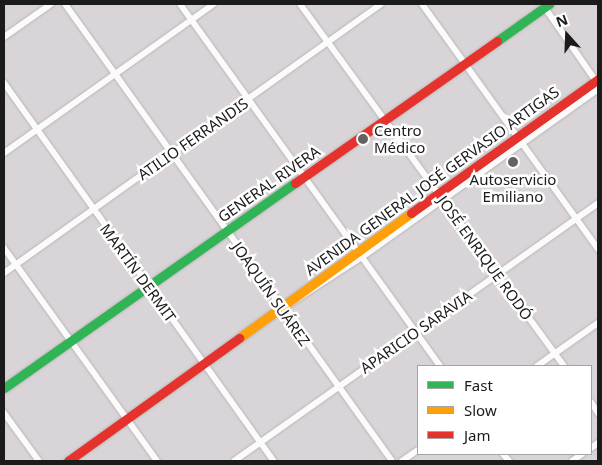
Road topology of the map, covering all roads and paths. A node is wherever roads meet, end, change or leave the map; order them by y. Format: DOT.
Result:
graph roads {
  1 [pos="51,4"];
  2 [pos="65,4"];
  3 [pos="180,4"];
  4 [pos="214,4"];
  5 [pos="300,4"];
  6 [pos="381,4"];
  7 [pos="422,4"];
  8 [pos="545,5"];
  9 [pos="191,20"];
  10 [pos="4,37"];
  11 [pos="328,42"];
  12 [pos="465,63"];
  13 [pos="115,74"];
  14 [pos="4,83"];
  15 [pos="598,83"];
  16 [pos="248,100"];
  17 [pos="384,120"];
  18 [pos="36,130"];
  19 [pos="519,139"];
  20 [pos="4,153"];
  21 [pos="172,154"];
  22 [pos="304,177"];
  23 [pos="440,196"];
  24 [pos="598,203"];
  25 [pos="92,209"];
  26 [pos="576,218"];
  27 [pos="226,230"];
  28 [pos="4,248"];
  29 [pos="598,249"];
  30 [pos="360,254"];
  31 [pos="16,264"];
  32 [pos="4,273"];
  33 [pos="497,274"];
  34 [pos="148,286"];
  35 [pos="283,308"];
  36 [pos="598,323"];
  37 [pos="416,332"];
  38 [pos="70,342"];
  39 [pos="555,354"];
  40 [pos="204,364"];
  41 [pos="439,365"];
  42 [pos="538,365"];
  43 [pos="563,365"];
  44 [pos="338,387"];
  45 [pos="4,388"];
  46 [pos="4,413"];
  47 [pos="127,419"];
  48 [pos="260,442"];
  49 [pos="417,451"];
  50 [pos="39,461"];
  51 [pos="68,461"];
  52 [pos="157,461"];
  53 [pos="234,461"];
  54 [pos="274,461"];
  55 [pos="392,461"];
  56 [pos="402,461"];
  1 -- 10 [label="street"];
  2 -- 13 [label="street, JOAQUÍN SUÁREZ"];
  3 -- 9 [label="street"];
  4 -- 9 [label="street"];
  5 -- 11 [label="street, JOSÉ ENRIQUE RODÓ"];
  6 -- 11 [label="street, ATILIO FERRANDIS"];
  7 -- 12 [label="street"];
  8 -- 12 [label="street, GENERAL RIVERA"];
  8 -- 15 [label="street"];
  9 -- 13 [label="street"];
  9 -- 16 [label="street"];
  11 -- 16 [label="street, ATILIO FERRANDIS"];
  11 -- 17 [label="street, JOSÉ ENRIQUE RODÓ"];
  12 -- 17 [label="street, GENERAL RIVERA"];
  12 -- 19 [label="street"];
  13 -- 18 [label="street"];
  13 -- 21 [label="street, JOAQUÍN SUÁREZ"];
  14 -- 18 [label="street, MARTÍN DERMIT"];
  15 -- 19 [label="street, AVENIDA GENERAL JOSÉ GERVASIO ARTIGAS"];
  16 -- 21 [label="street, ATILIO FERRANDIS"];
  16 -- 22 [label="street"];
  17 -- 22 [label="street, GENERAL RIVERA"];
  17 -- 23 [label="street, JOSÉ ENRIQUE RODÓ"];
  18 -- 20 [label="street"];
  18 -- 25 [label="street, MARTÍN DERMIT"];
  19 -- 23 [label="street, AVENIDA GENERAL JOSÉ GERVASIO ARTIGAS"];
  19 -- 26 [label="street"];
  21 -- 25 [label="street, ATILIO FERRANDIS"];
  21 -- 27 [label="street, JOAQUÍN SUÁREZ"];
  22 -- 27 [label="street, GENERAL RIVERA"];
  22 -- 30 [label="street"];
  23 -- 30 [label="street, AVENIDA GENERAL JOSÉ GERVASIO ARTIGAS"];
  23 -- 33 [label="street, JOSÉ ENRIQUE RODÓ"];
  24 -- 26 [label="street, APARICIO SARAVIA"];
  25 -- 31 [label="street, ATILIO FERRANDIS"];
  25 -- 34 [label="street, MARTÍN DERMIT"];
  26 -- 29 [label="street"];
  26 -- 33 [label="street, APARICIO SARAVIA"];
  27 -- 34 [label="street, GENERAL RIVERA"];
  27 -- 35 [label="street, JOAQUÍN SUÁREZ"];
  28 -- 31 [label="street"];
  30 -- 35 [label="street, AVENIDA GENERAL JOSÉ GERVASIO ARTIGAS"];
  30 -- 37 [label="street"];
  31 -- 32 [label="street, ATILIO FERRANDIS"];
  31 -- 38 [label="street"];
  33 -- 37 [label="street, APARICIO SARAVIA"];
  33 -- 39 [label="street, JOSÉ ENRIQUE RODÓ"];
  34 -- 38 [label="street, GENERAL RIVERA"];
  34 -- 40 [label="street, MARTÍN DERMIT"];
  35 -- 40 [label="street, AVENIDA GENERAL JOSÉ GERVASIO ARTIGAS"];
  35 -- 44 [label="street, JOAQUÍN SUÁREZ"];
  36 -- 39 [label="street"];
  37 -- 41 [label="street"];
  37 -- 44 [label="street, APARICIO SARAVIA"];
  38 -- 45 [label="street, GENERAL RIVERA"];
  38 -- 47 [label="street"];
  39 -- 42 [label="street"];
  39 -- 43 [label="street, JOSÉ ENRIQUE RODÓ"];
  40 -- 47 [label="street, AVENIDA GENERAL JOSÉ GERVASIO ARTIGAS"];
  40 -- 48 [label="street, MARTÍN DERMIT"];
  44 -- 48 [label="street, APARICIO SARAVIA"];
  44 -- 55 [label="street, JOAQUÍN SUÁREZ"];
  46 -- 50 [label="street"];
  47 -- 51 [label="street, AVENIDA GENERAL JOSÉ GERVASIO ARTIGAS"];
  47 -- 52 [label="street"];
  48 -- 53 [label="street, APARICIO SARAVIA"];
  48 -- 54 [label="street, MARTÍN DERMIT"];
  49 -- 56 [label="street"];
}
